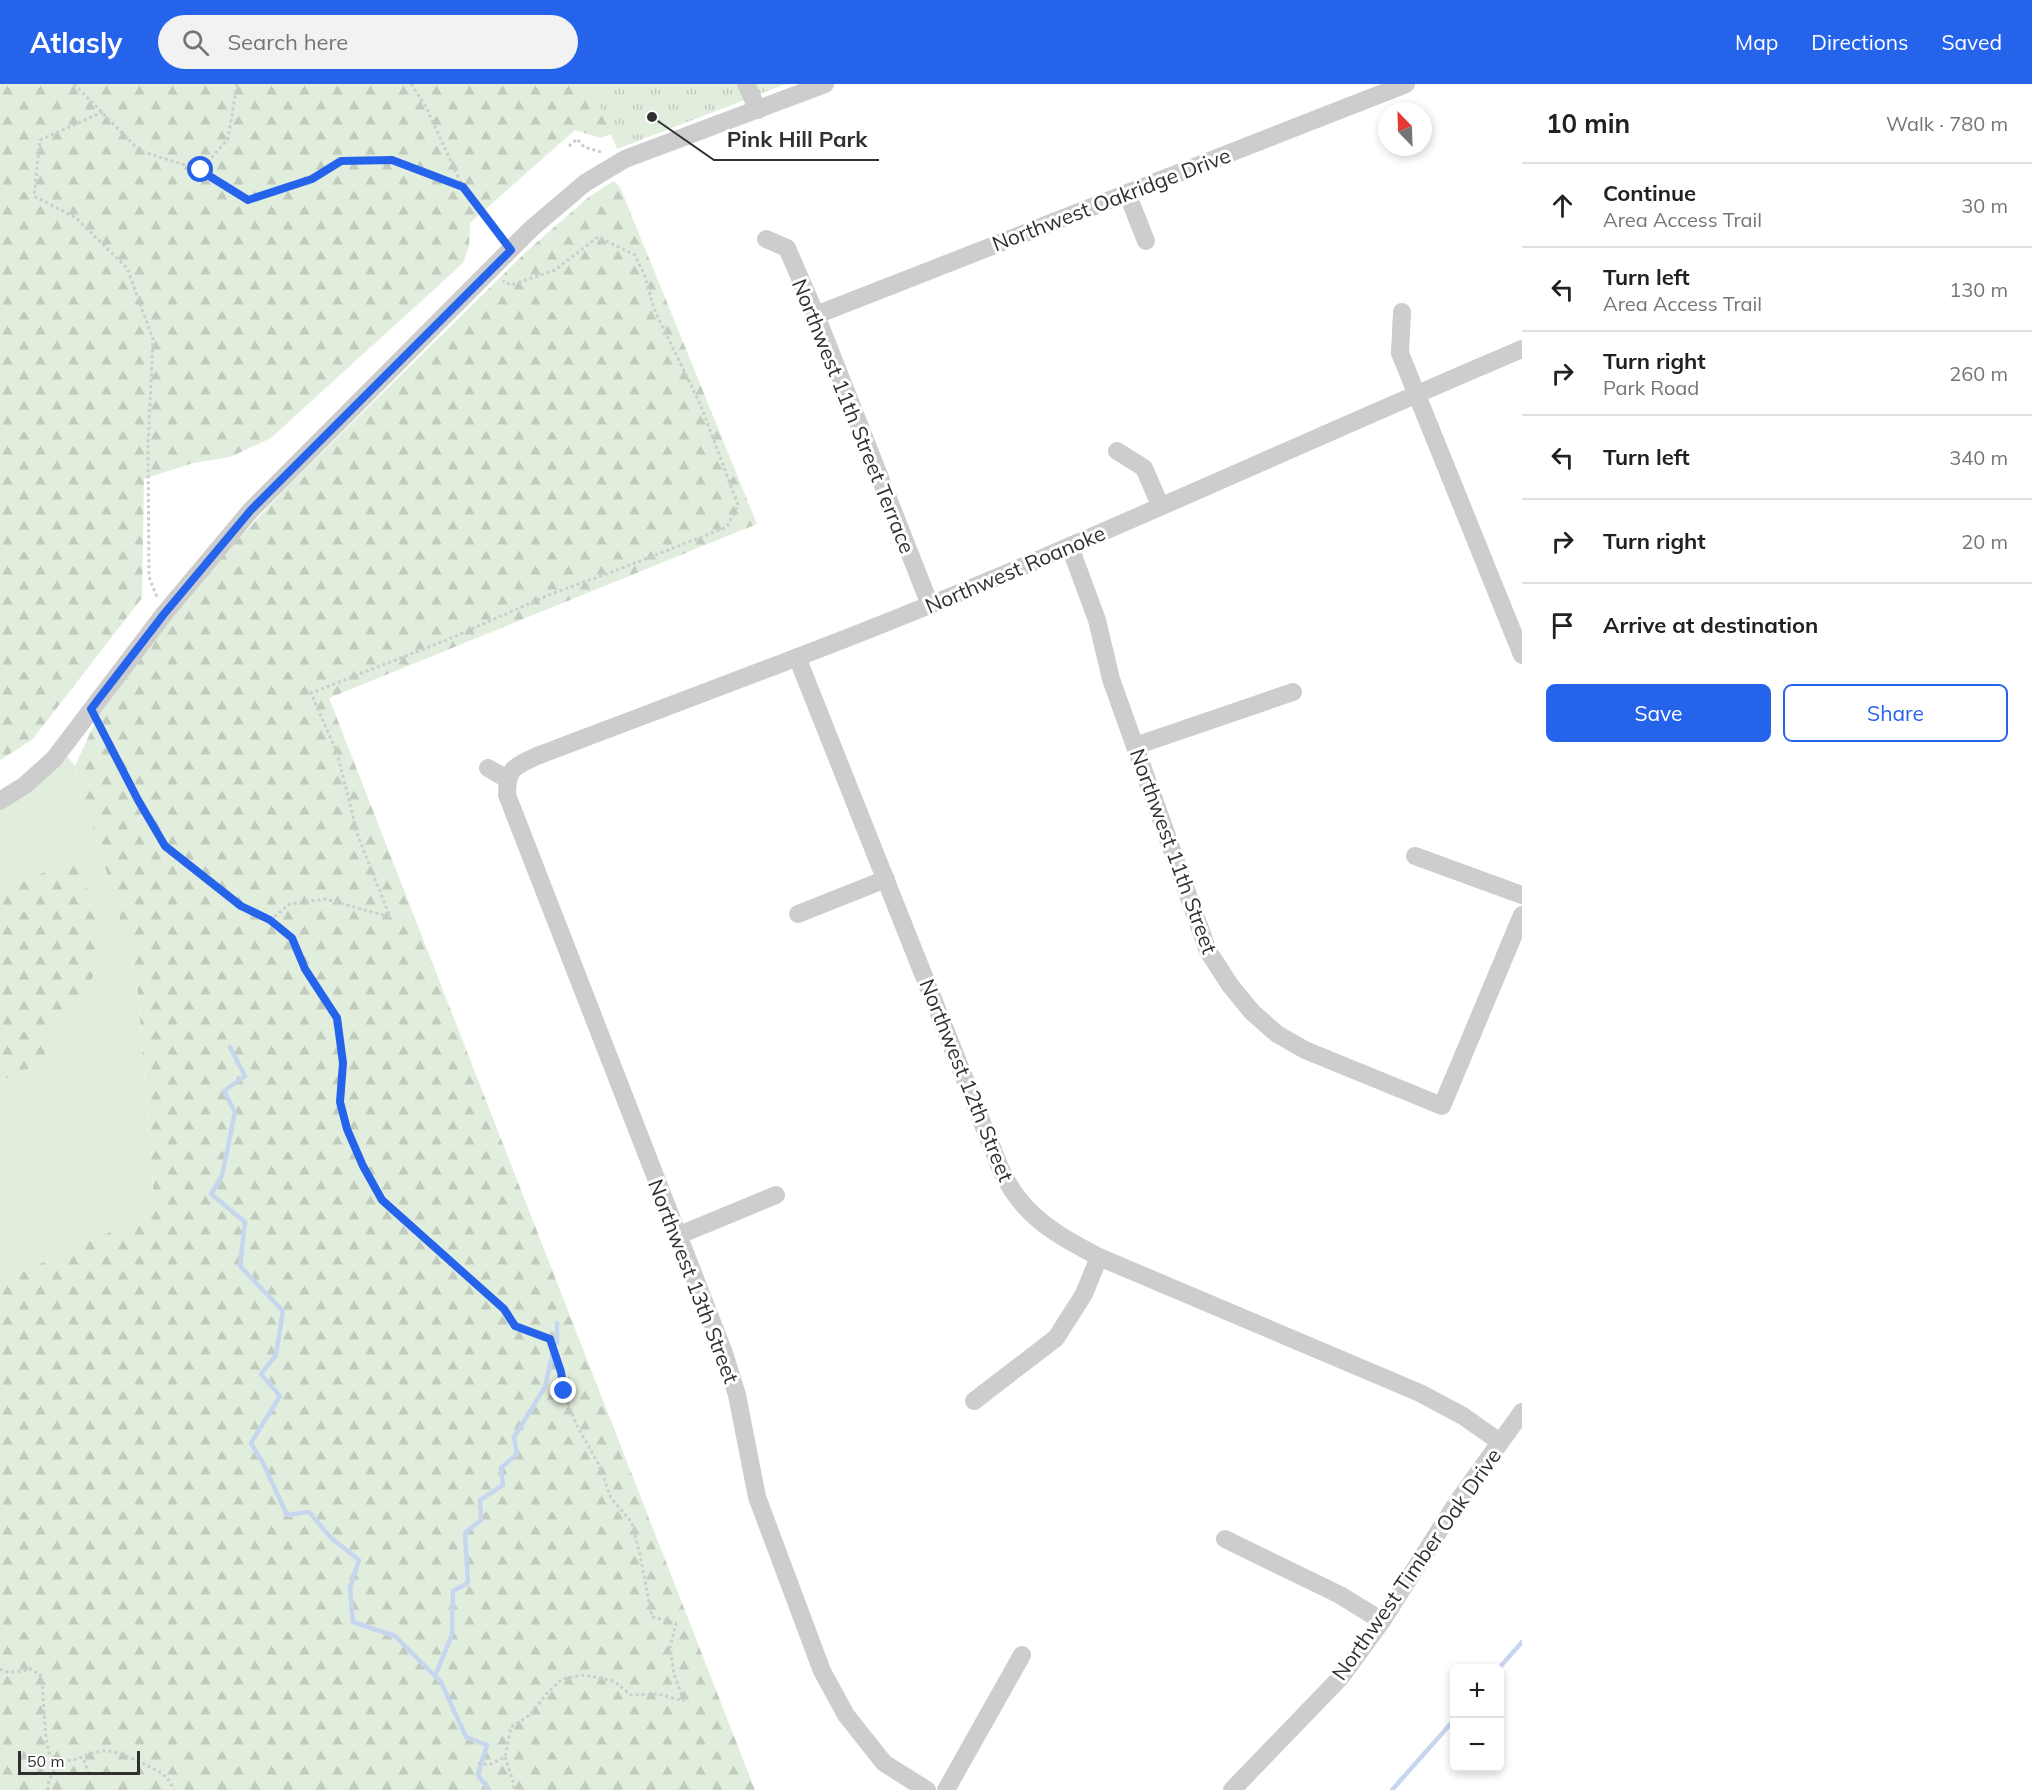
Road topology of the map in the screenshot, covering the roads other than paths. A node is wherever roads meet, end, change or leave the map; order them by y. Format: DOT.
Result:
graph roads {
  1 [pos="746,84"];
  2 [pos="825,84"];
  3 [pos="1406,84"];
  4 [pos="758,111"];
  5 [pos="1127,193"];
  6 [pos="766,239"];
  7 [pos="1146,241"];
  8 [pos="1402,312"];
  9 [pos="816,315"];
  10 [pos="1522,349"];
  11 [pos="1415,394"];
  12 [pos="1117,451"];
  13 [pos="1160,505"];
  14 [pos="1070,547"];
  15 [pos="930,605"];
  16 [pos="1522,655"];
  17 [pos="797,657"];
  18 [pos="1293,692"];
  19 [pos="1135,746"];
  20 [pos="488,768"];
  21 [pos="507,779"];
  22 [pos="0,801"];
  23 [pos="1415,856"];
  24 [pos="886,879"];
  25 [pos="1522,895"];
  26 [pos="798,914"];
  27 [pos="1522,915"];
  28 [pos="776,1196"];
  29 [pos="677,1236"];
  30 [pos="1100,1257"];
  31 [pos="974,1401"];
  32 [pos="1522,1412"];
  33 [pos="1500,1442"];
  34 [pos="1225,1539"];
  35 [pos="1382,1621"];
  36 [pos="1022,1654"];
  37 [pos="927,1790"];
  38 [pos="946,1790"];
  39 [pos="1232,1790"];
  1 -- 4 [label="street"];
  2 -- 4 [label="street"];
  3 -- 5 [label="street, Northwest Oakridge Drive"];
  4 -- 22 [label="street"];
  5 -- 7 [label="street"];
  5 -- 9 [label="street, Northwest Oakridge Drive"];
  6 -- 9 [label="street, Northwest 11th Street Terrace"];
  8 -- 11 [label="street"];
  9 -- 15 [label="street, Northwest 11th Street Terrace"];
  10 -- 11 [label="street, Northwest Roanoke"];
  11 -- 13 [label="street, Northwest Roanoke"];
  11 -- 16 [label="street"];
  12 -- 13 [label="street"];
  13 -- 14 [label="street, Northwest Roanoke"];
  14 -- 15 [label="street, Northwest Roanoke"];
  14 -- 19 [label="street, Northwest 11th Street"];
  15 -- 17 [label="street, Northwest Roanoke"];
  17 -- 21 [label="street, Northwest Roanoke"];
  17 -- 24 [label="street, Northwest 12th Street"];
  18 -- 19 [label="street"];
  19 -- 27 [label="street, Northwest 11th Street"];
  20 -- 21 [label="street"];
  21 -- 29 [label="street, Northwest 13th Street"];
  23 -- 25 [label="street"];
  24 -- 26 [label="street"];
  24 -- 30 [label="street, Northwest 12th Street"];
  28 -- 29 [label="street"];
  29 -- 37 [label="street, Northwest 13th Street"];
  30 -- 31 [label="street"];
  30 -- 33 [label="street, Northwest 12th Street"];
  32 -- 33 [label="street, Northwest Timber Oak Drive"];
  33 -- 35 [label="street, Northwest Timber Oak Drive"];
  34 -- 35 [label="street"];
  35 -- 39 [label="street, Northwest Timber Oak Drive"];
  36 -- 38 [label="street"];
}
